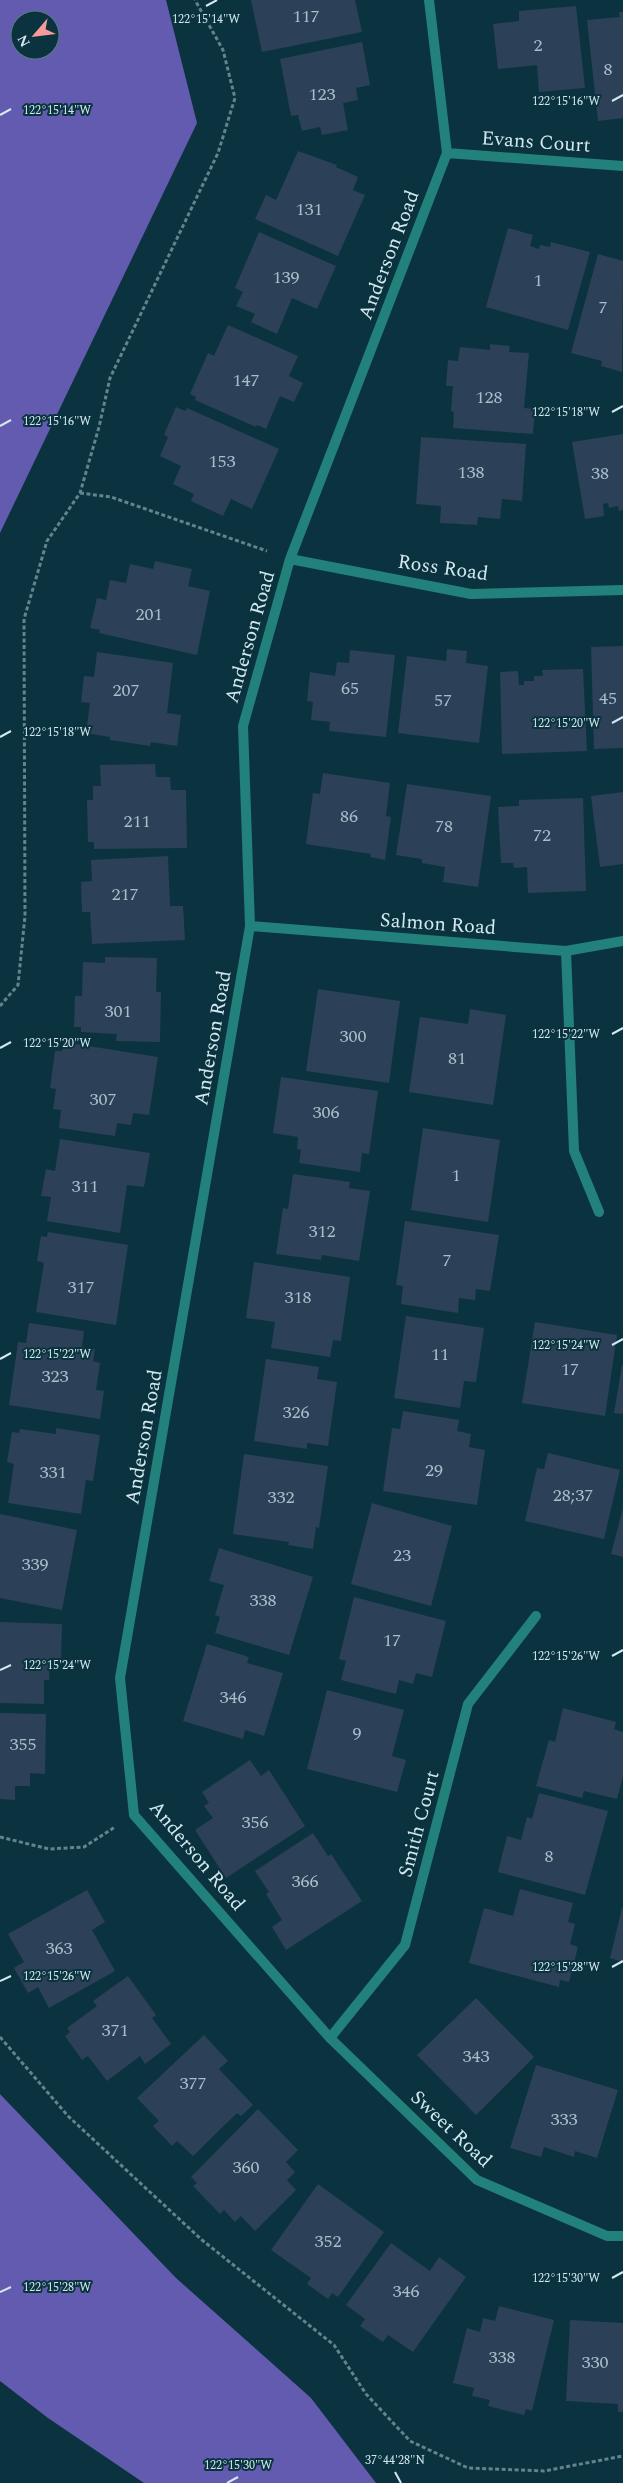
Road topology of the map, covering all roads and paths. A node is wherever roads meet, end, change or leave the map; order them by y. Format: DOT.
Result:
graph roads {
  1 [pos="195,0"];
  2 [pos="429,0"];
  3 [pos="448,153"];
  4 [pos="623,166"];
  5 [pos="80,493"];
  6 [pos="290,559"];
  7 [pos="623,590"];
  8 [pos="250,926"];
  9 [pos="623,941"];
  10 [pos="566,951"];
  11 [pos="0,1006"];
  12 [pos="599,1212"];
  13 [pos="536,1616"];
  14 [pos="134,1815"];
  15 [pos="0,1837"];
  16 [pos="0,2037"];
  17 [pos="330,2038"];
  18 [pos="623,2236"];
  19 [pos="623,2456"];
  1 -- 5 [label="path"];
  2 -- 3 [label="street, Anderson Road"];
  3 -- 4 [label="street, Evans Court"];
  3 -- 6 [label="street, Anderson Road"];
  5 -- 6 [label="path"];
  5 -- 11 [label="path"];
  6 -- 7 [label="street, Ross Road"];
  6 -- 8 [label="street, Anderson Road"];
  8 -- 10 [label="street, Salmon Road"];
  8 -- 14 [label="street, Anderson Road"];
  9 -- 10 [label="street, Salmon Road"];
  10 -- 12 [label="street"];
  13 -- 17 [label="street, Smith Court"];
  14 -- 15 [label="path"];
  14 -- 17 [label="street, Anderson Road"];
  16 -- 19 [label="path"];
  17 -- 18 [label="street, Sweet Road"];
}
